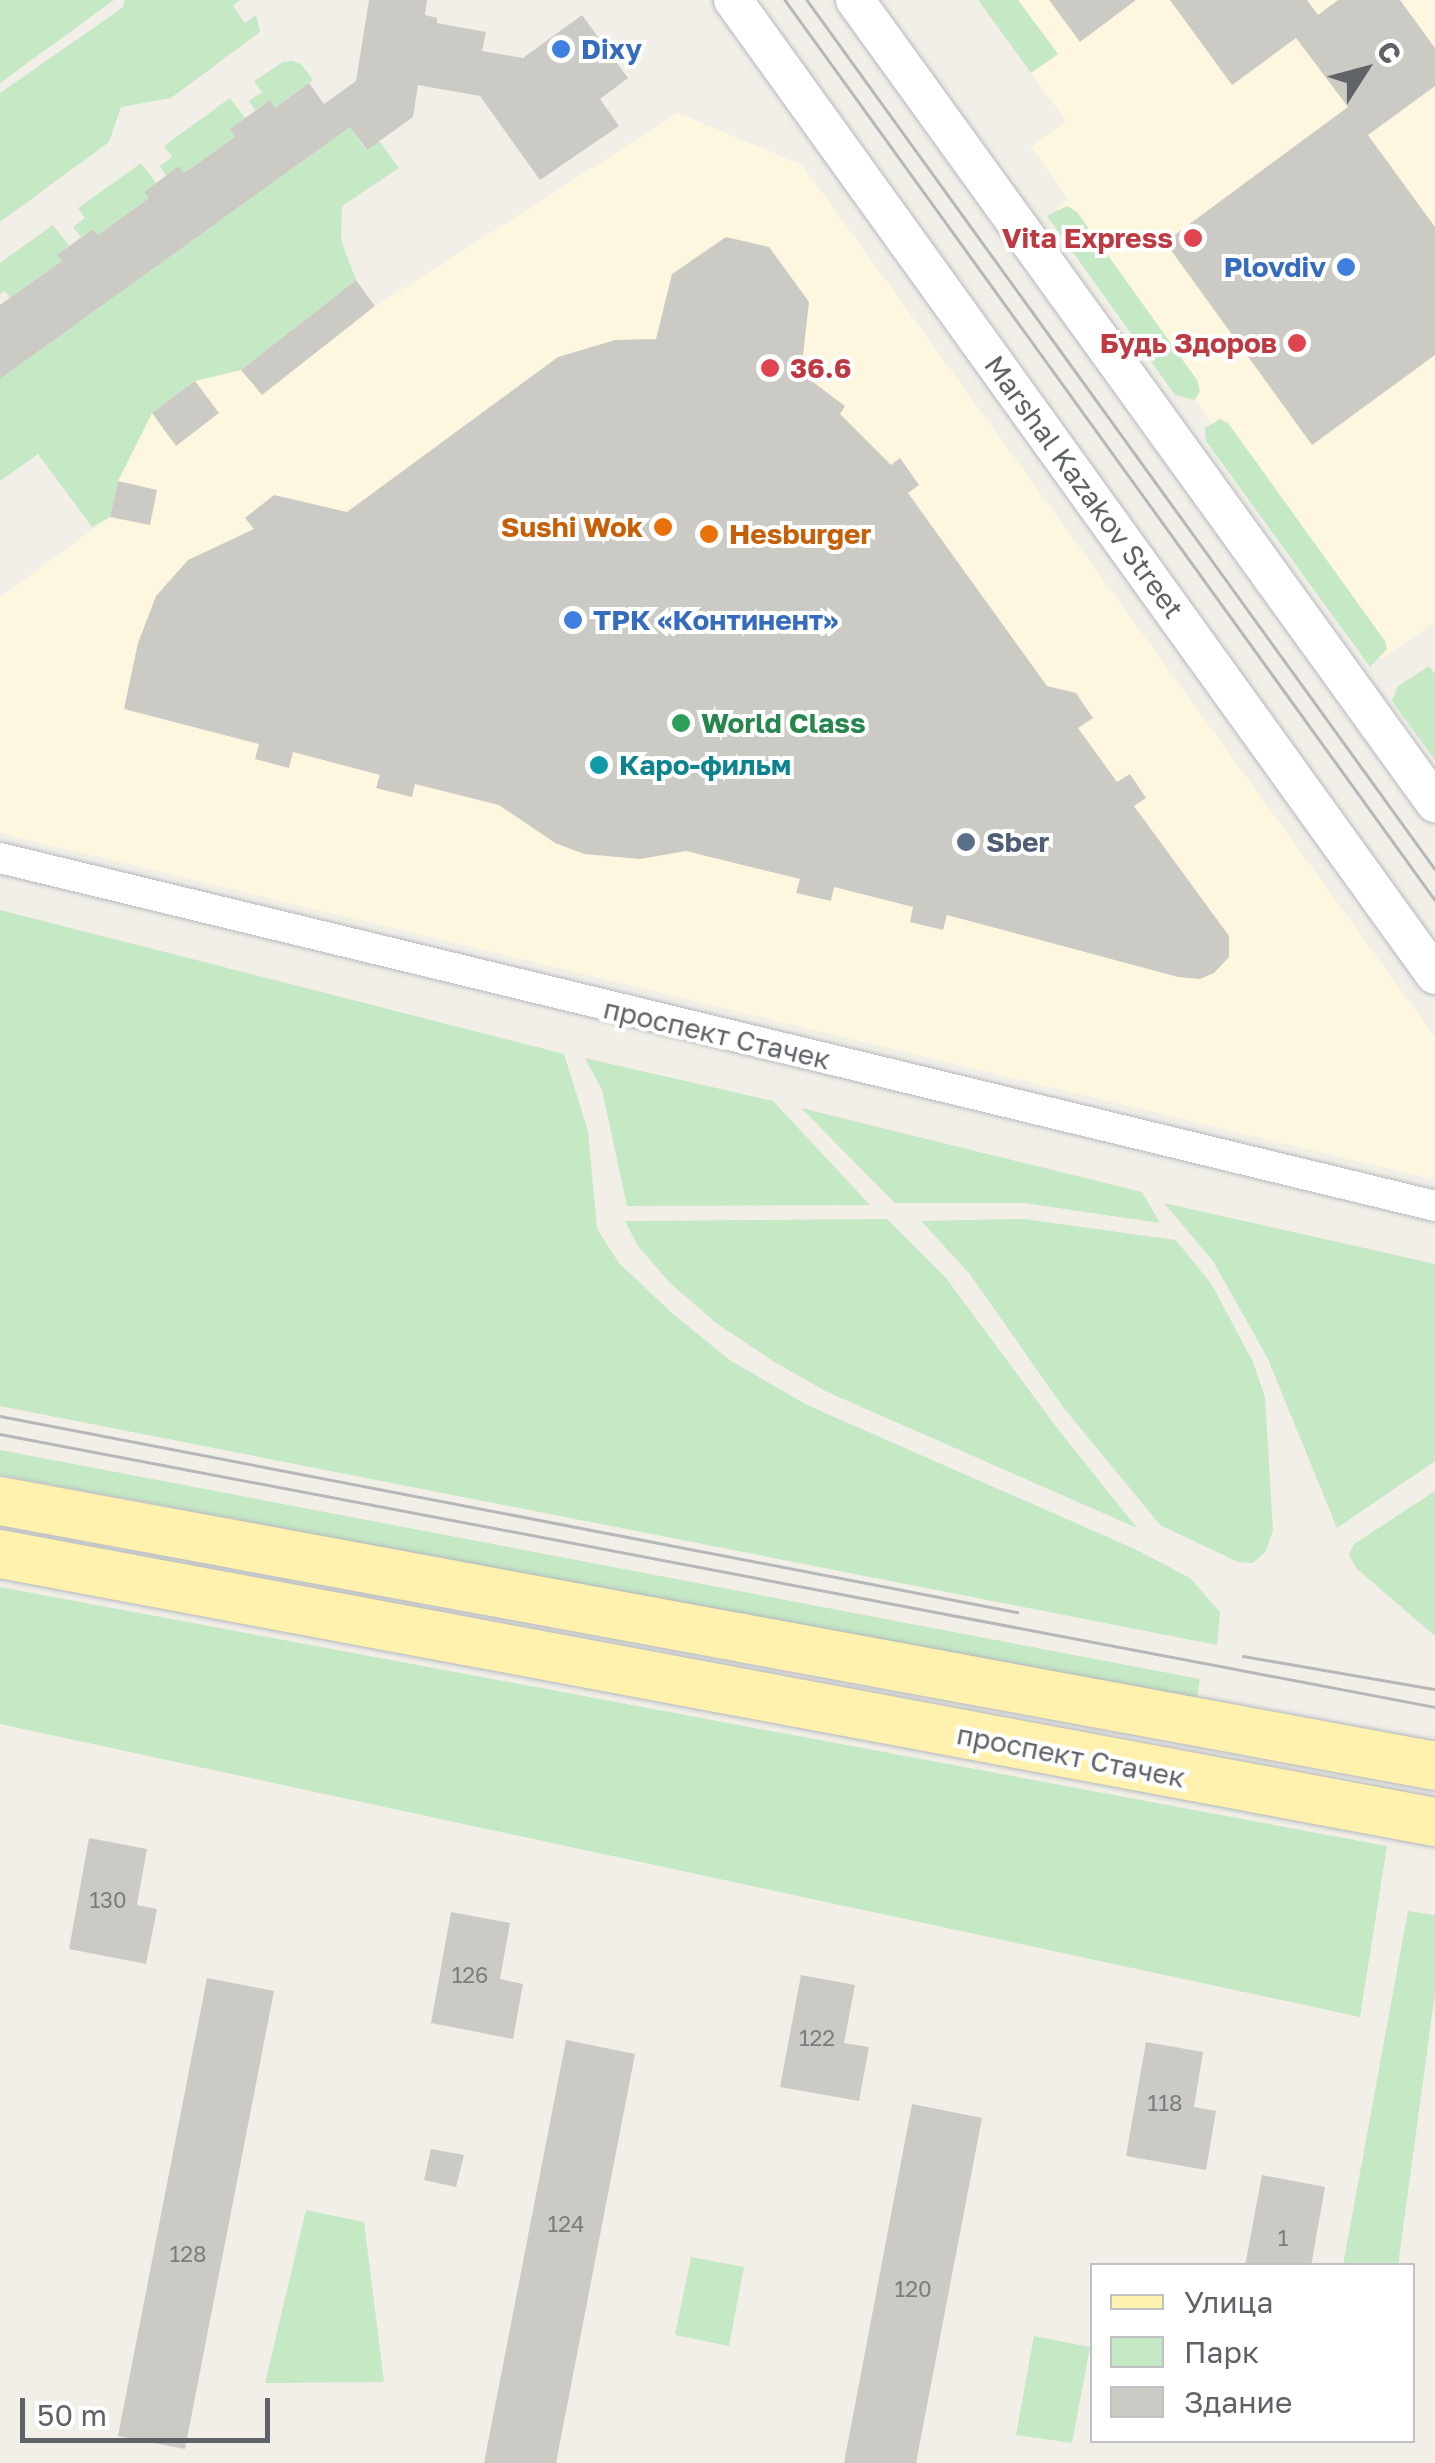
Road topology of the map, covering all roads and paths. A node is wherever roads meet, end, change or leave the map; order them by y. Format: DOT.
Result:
graph roads {
  1 [pos="733,0"];
  2 [pos="855,0"];
  3 [pos="1435,803"];
  4 [pos="0,858"];
  5 [pos="1435,975"];
  6 [pos="1435,1206"];
  7 [pos="0,1501"];
  8 [pos="0,1554"];
  9 [pos="1435,1766"];
  10 [pos="1435,1822"];
  1 -- 5 [label="street, Marshal Kazakov Street"];
  2 -- 3 [label="street"];
  4 -- 6 [label="street, проспект Стачек"];
  7 -- 9 [label="main road, проспект Стачек"];
  8 -- 10 [label="main road, проспект Стачек"];
}
